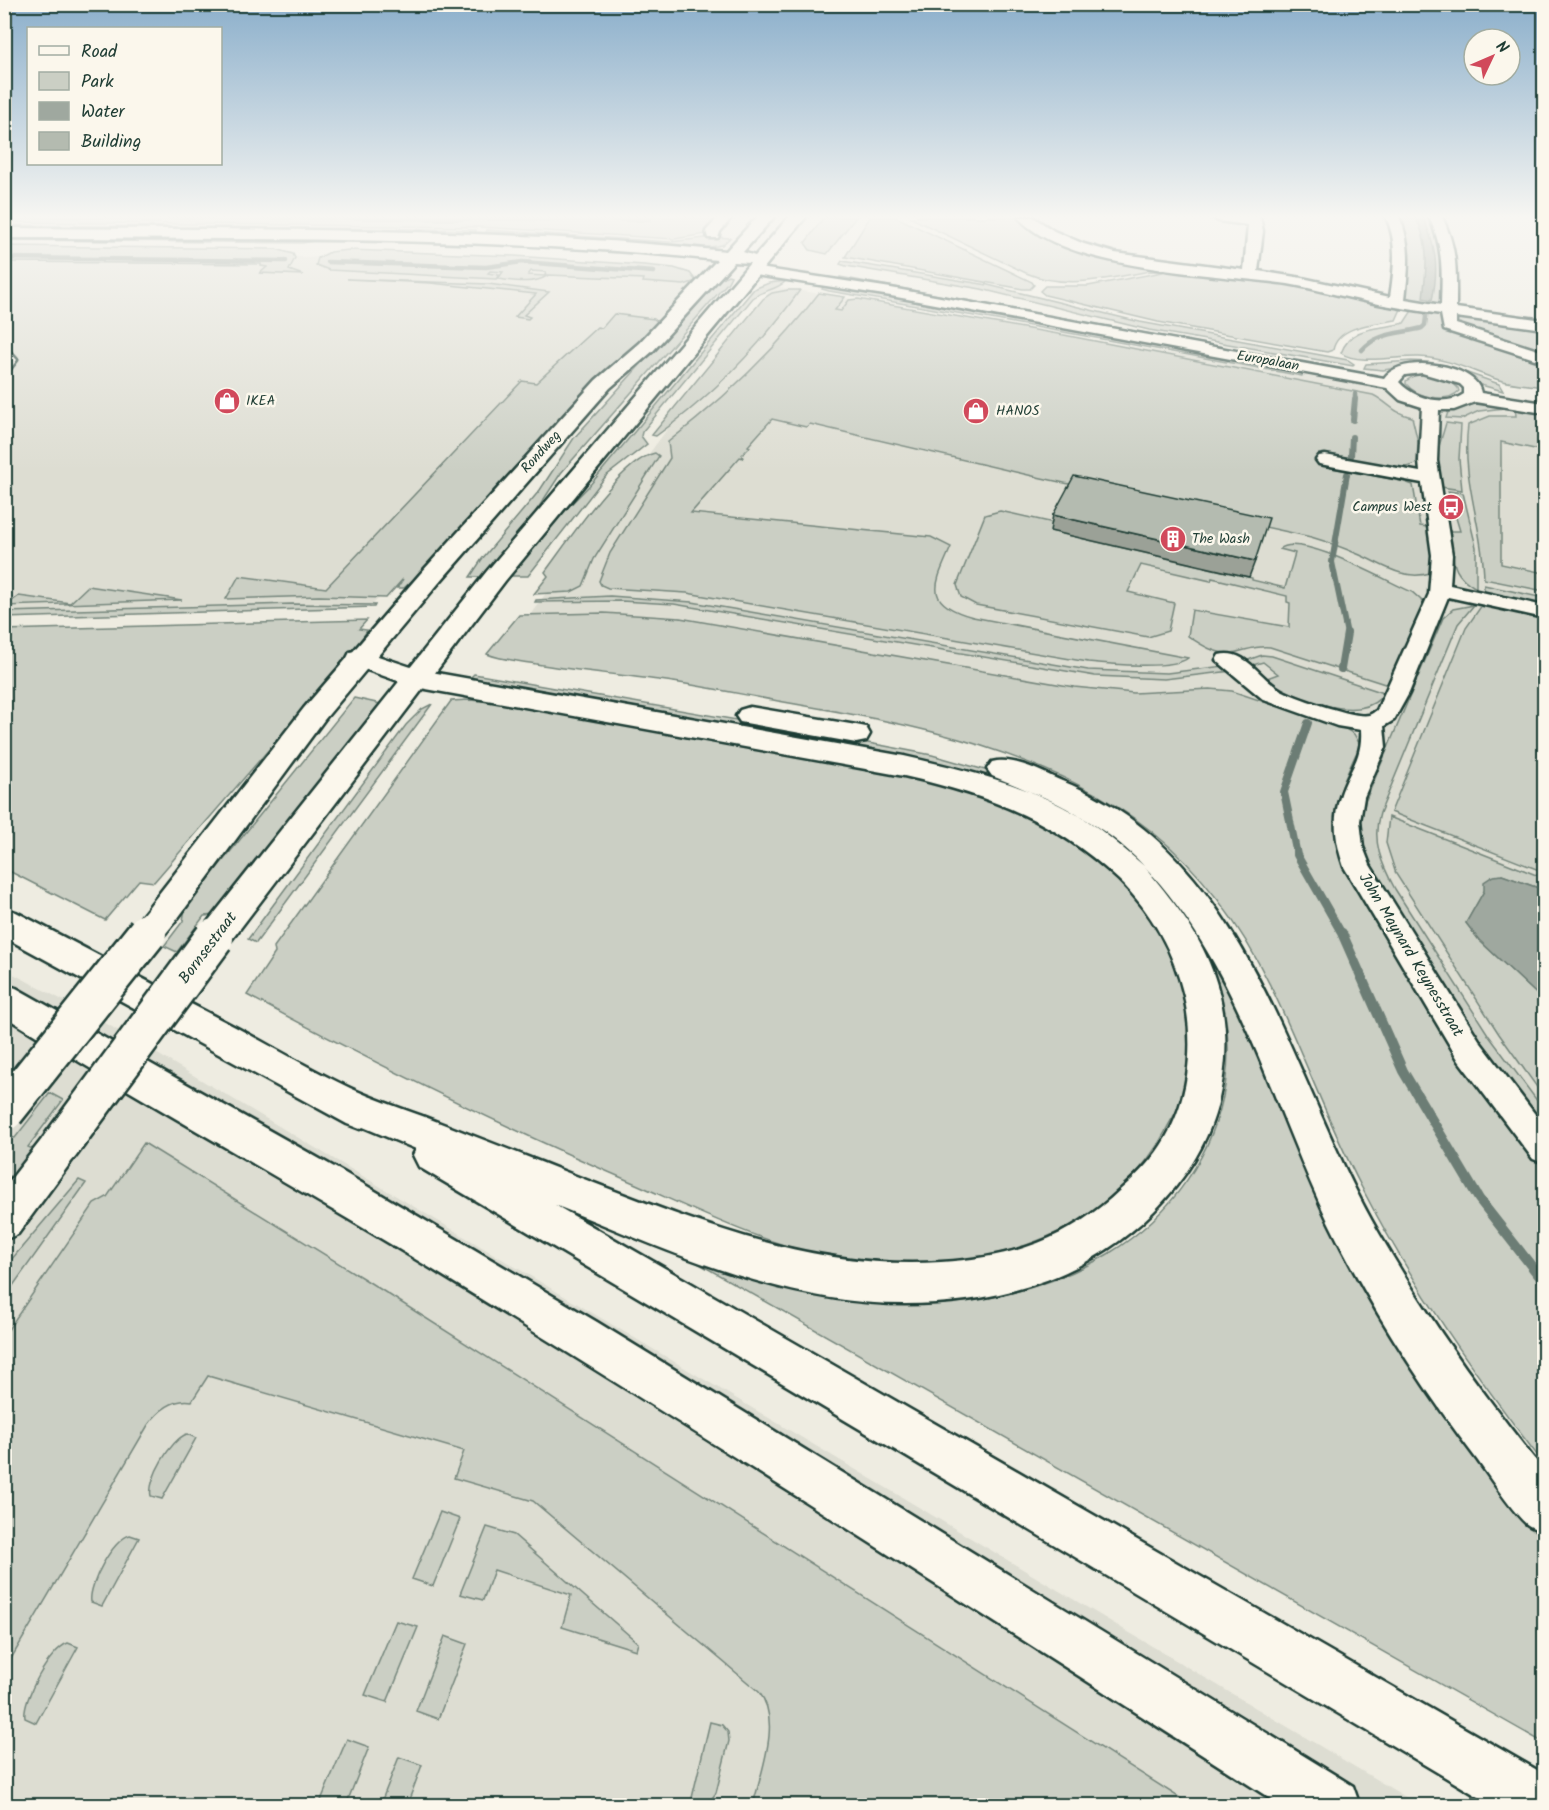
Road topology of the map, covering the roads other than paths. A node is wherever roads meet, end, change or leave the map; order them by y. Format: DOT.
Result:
graph roads {
  1 [pos="689,301"];
  2 [pos="727,301"];
  3 [pos="945,301"];
  4 [pos="1391,301"];
  5 [pos="1447,301"];
  6 [pos="1402,304"];
  7 [pos="1447,310"];
  8 [pos="1545,325"];
  9 [pos="4,355"];
  10 [pos="1545,357"];
  11 [pos="4,366"];
  12 [pos="1393,380"];
  13 [pos="1472,393"];
  14 [pos="1545,399"];
  15 [pos="1431,403"];
  16 [pos="1545,408"];
  17 [pos="1326,460"];
  18 [pos="1430,479"];
  19 [pos="1440,589"];
  20 [pos="1545,612"];
  21 [pos="360,658"];
  22 [pos="1227,660"];
  23 [pos="422,669"];
  24 [pos="1372,723"];
  25 [pos="4,921"];
  26 [pos="4,998"];
  27 [pos="4,1010"];
  28 [pos="56,1030"];
  29 [pos="340,1101"];
  30 [pos="5,1111"];
  31 [pos="1545,1149"];
  32 [pos="4,1221"];
  33 [pos="1545,1508"];
  34 [pos="1545,1804"];
  35 [pos="1333,1806"];
  1 -- 21 [label="main road, Rondweg"];
  2 -- 23 [label="main road"];
  3 -- 12 [label="street, Europalaan"];
  4 -- 6 [label="street"];
  5 -- 7 [label="street"];
  6 -- 7 [label="street"];
  7 -- 8 [label="street"];
  7 -- 10 [label="street"];
  9 -- 11 [label="street"];
  12 -- 13 [label="street"];
  12 -- 15 [label="street"];
  13 -- 14 [label="street"];
  13 -- 15 [label="street"];
  13 -- 16 [label="street"];
  15 -- 18 [label="street"];
  17 -- 18 [label="street"];
  18 -- 19 [label="street"];
  19 -- 20 [label="street"];
  19 -- 24 [label="street"];
  21 -- 23 [label="main road"];
  21 -- 30 [label="main road, bridge"];
  22 -- 24 [label="street"];
  23 -- 29 [label="main road"];
  23 -- 32 [label="main road, Bornsestraat, bridge"];
  23 -- 33 [label="main road"];
  24 -- 31 [label="street, John Maynard Keynesstraat"];
  25 -- 29 [label="main road"];
  26 -- 28 [label="main road"];
  27 -- 28 [label="main road"];
  28 -- 35 [label="main road"];
  29 -- 34 [label="main road"];
}
